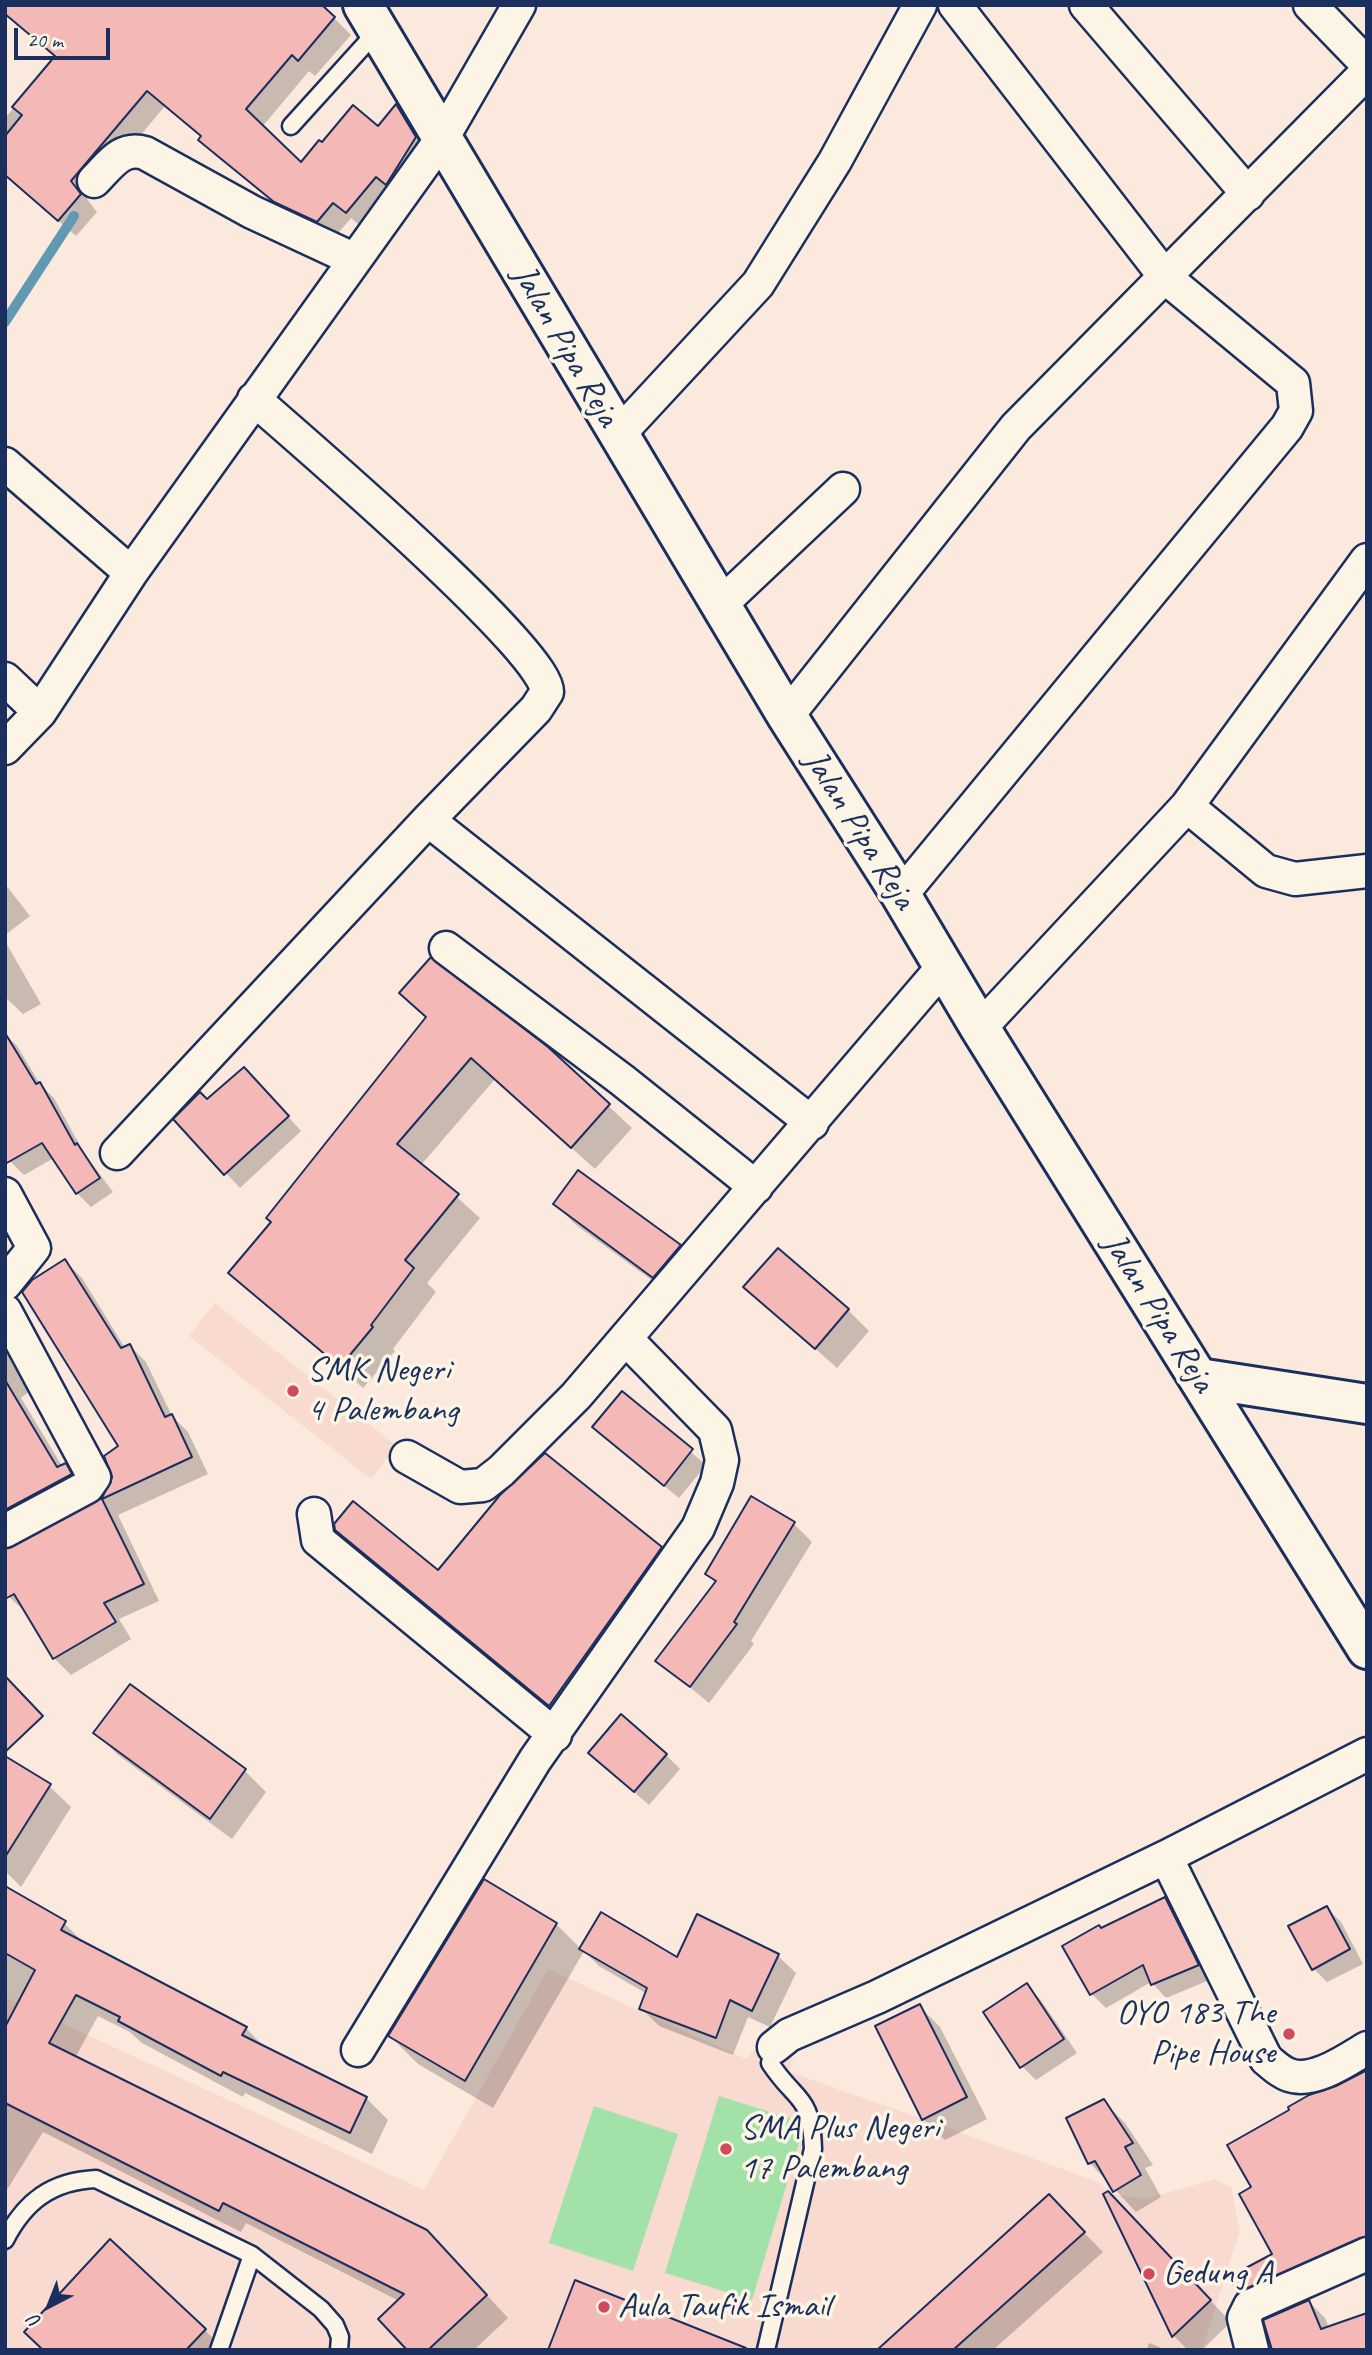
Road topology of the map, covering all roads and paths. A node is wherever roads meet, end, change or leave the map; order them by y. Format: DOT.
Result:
graph roads {
  1 [pos="519,5"];
  2 [pos="920,5"];
  3 [pos="955,5"];
  4 [pos="1086,5"];
  5 [pos="1310,5"];
  6 [pos="370,18"];
  7 [pos="1367,64"];
  8 [pos="1367,72"];
  9 [pos="291,126"];
  10 [pos="443,137"];
  11 [pos="94,181"];
  12 [pos="1248,194"];
  13 [pos="353,259"];
  14 [pos="1166,278"];
  15 [pos="254,399"];
  16 [pos="618,435"];
  17 [pos="5,464"];
  18 [pos="843,489"];
  19 [pos="131,573"];
  20 [pos="1361,580"];
  21 [pos="720,605"];
  22 [pos="5,679"];
  23 [pos="40,712"];
  24 [pos="787,716"];
  25 [pos="5,748"];
  26 [pos="1187,806"];
  27 [pos="428,820"];
  28 [pos="1367,871"];
  29 [pos="901,895"];
  30 [pos="446,948"];
  31 [pos="943,967"];
  32 [pos="980,1028"];
  33 [pos="811,1123"];
  34 [pos="117,1153"];
  35 [pos="756,1187"];
  36 [pos="5,1194"];
  37 [pos="5,1284"];
  38 [pos="5,1311"];
  39 [pos="626,1339"];
  40 [pos="1199,1378"];
  41 [pos="1367,1404"];
  42 [pos="407,1457"];
  43 [pos="314,1514"];
  44 [pos="5,1531"];
  45 [pos="1367,1649"];
  46 [pos="555,1735"];
  47 [pos="1367,1754"];
  48 [pos="1166,1857"];
  49 [pos="774,2047"];
  50 [pos="1367,2048"];
  51 [pos="358,2050"];
  52 [pos="5,2240"];
  53 [pos="252,2255"];
  54 [pos="1367,2255"];
  55 [pos="219,2350"];
  56 [pos="340,2350"];
  57 [pos="766,2350"];
  58 [pos="1252,2350"];
  1 -- 10 [label="street"];
  2 -- 16 [label="street"];
  3 -- 14 [label="street"];
  4 -- 12 [label="street"];
  5 -- 7 [label="street"];
  6 -- 9 [label="lane"];
  6 -- 10 [label="street, Jalan Pipa Reja"];
  8 -- 12 [label="street"];
  10 -- 13 [label="street"];
  10 -- 16 [label="street, Jalan Pipa Reja"];
  11 -- 13 [label="street"];
  12 -- 14 [label="street"];
  13 -- 15 [label="street"];
  14 -- 24 [label="street"];
  14 -- 29 [label="street"];
  15 -- 19 [label="street"];
  15 -- 27 [label="street"];
  16 -- 21 [label="street, Jalan Pipa Reja"];
  17 -- 19 [label="street"];
  18 -- 21 [label="street"];
  19 -- 23 [label="street"];
  20 -- 26 [label="street"];
  21 -- 24 [label="street, Jalan Pipa Reja"];
  22 -- 23 [label="street"];
  23 -- 25 [label="street"];
  24 -- 29 [label="street, Jalan Pipa Reja"];
  26 -- 28 [label="street"];
  26 -- 32 [label="street"];
  27 -- 33 [label="street"];
  27 -- 34 [label="street"];
  29 -- 31 [label="street, Jalan Pipa Reja"];
  30 -- 35 [label="street"];
  31 -- 32 [label="street, Jalan Pipa Reja"];
  31 -- 33 [label="street"];
  32 -- 40 [label="street, Jalan Pipa Reja"];
  33 -- 35 [label="street"];
  35 -- 39 [label="street"];
  36 -- 37 [label="street"];
  38 -- 44 [label="street"];
  39 -- 42 [label="street"];
  39 -- 46 [label="street"];
  40 -- 41 [label="street"];
  40 -- 45 [label="street, Jalan Pipa Reja"];
  43 -- 46 [label="street"];
  46 -- 51 [label="street"];
  47 -- 48 [label="street"];
  48 -- 49 [label="street"];
  48 -- 50 [label="street"];
  49 -- 57 [label="lane"];
  52 -- 53 [label="lane"];
  53 -- 55 [label="lane"];
  53 -- 56 [label="lane"];
  54 -- 58 [label="street"];
}
